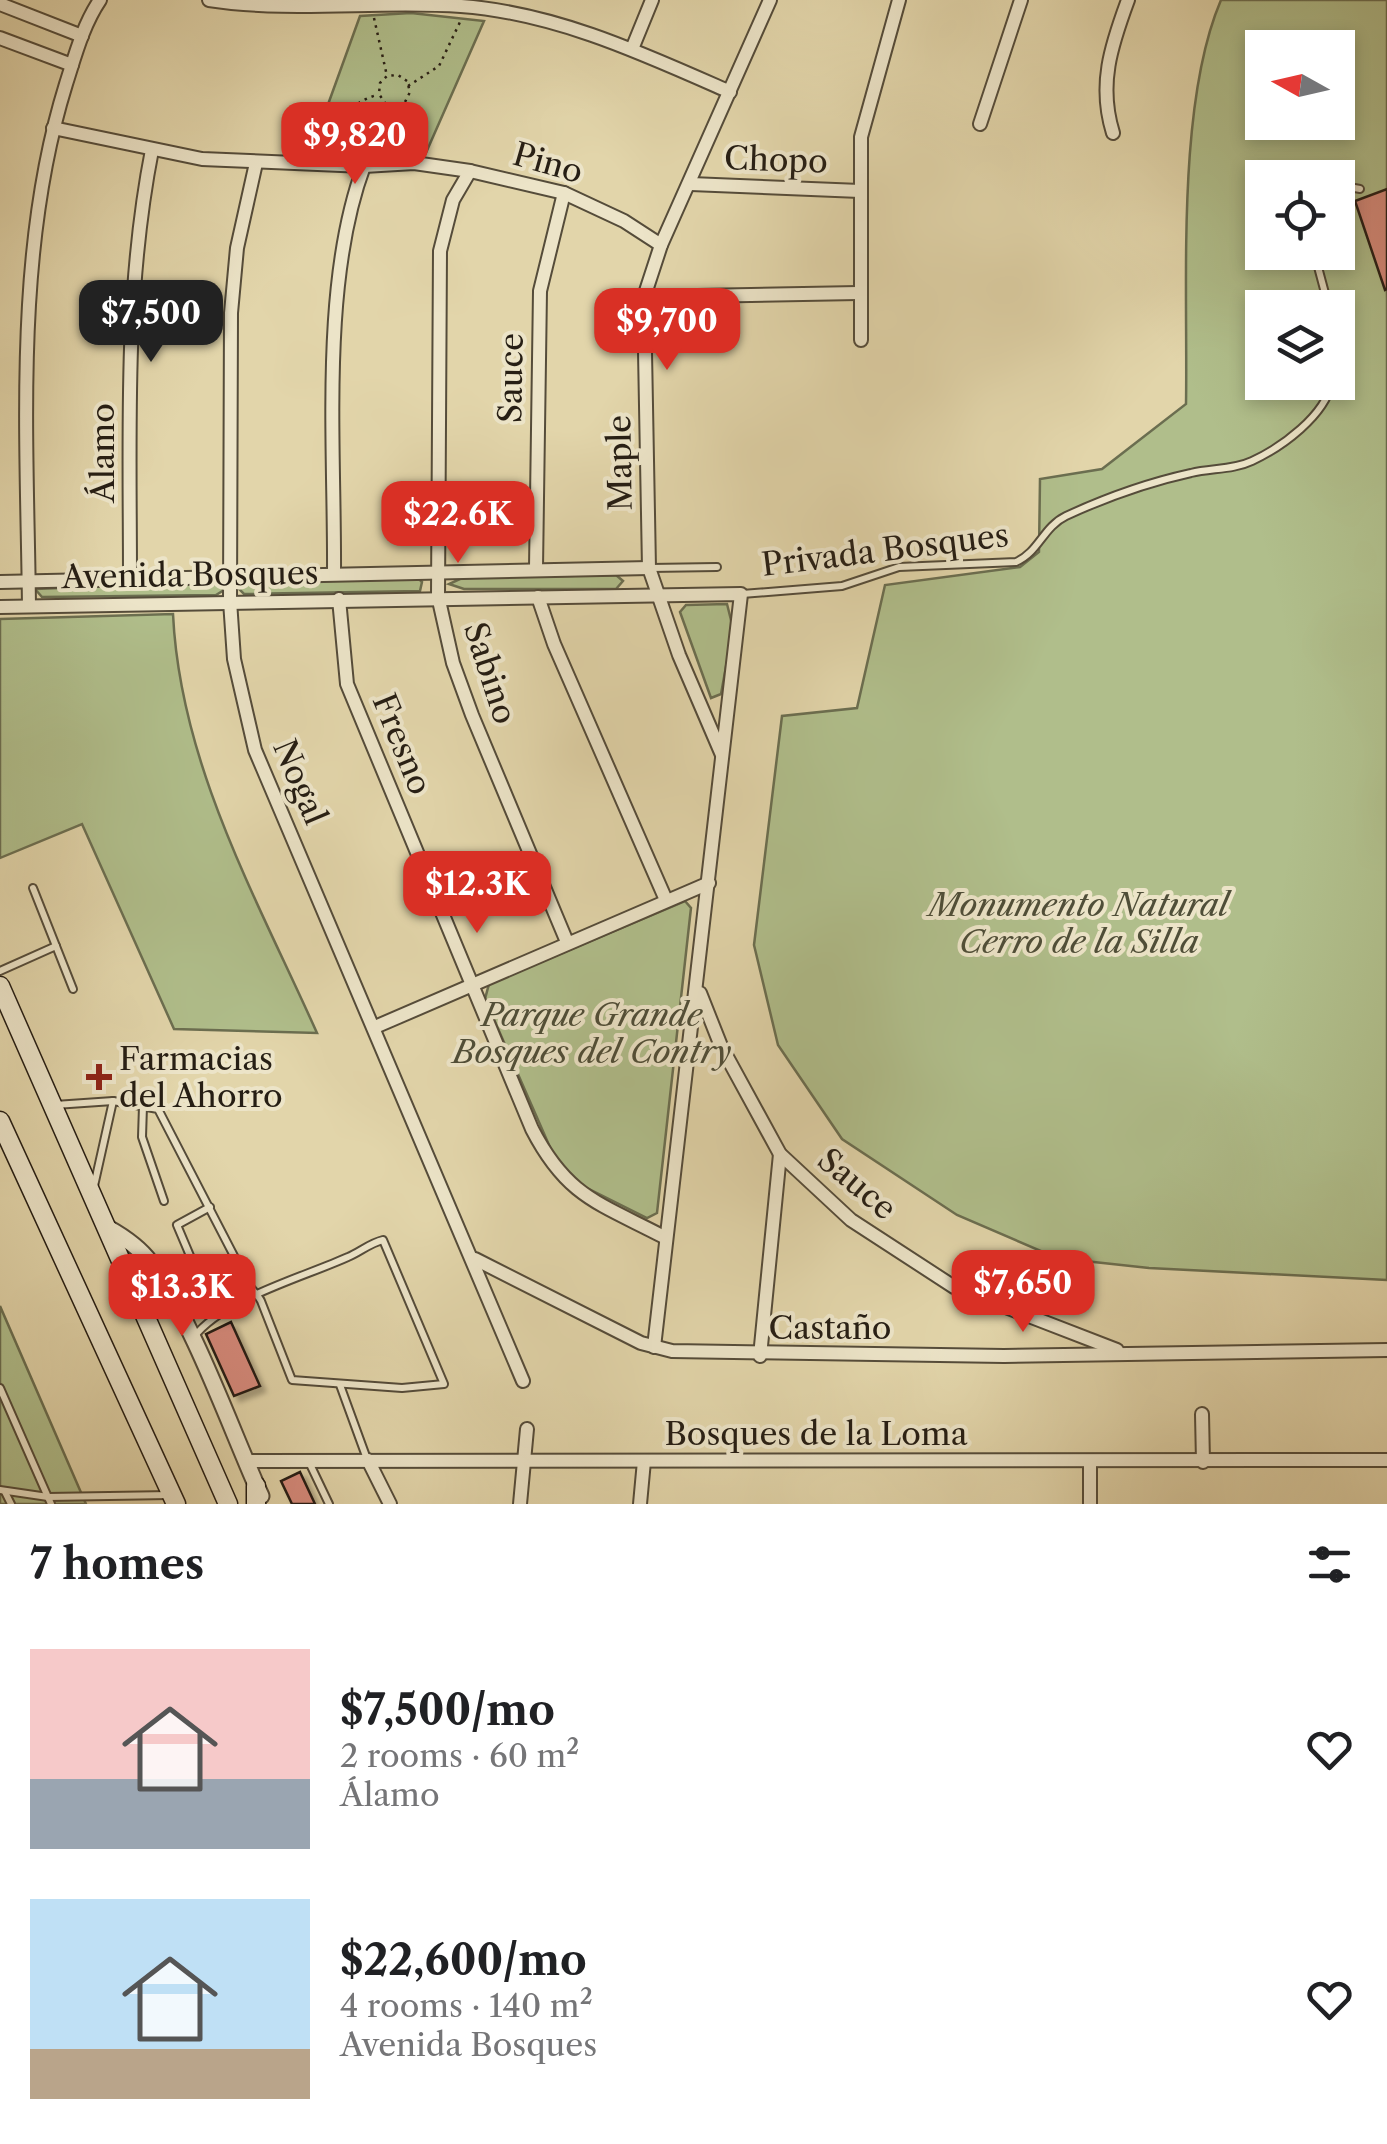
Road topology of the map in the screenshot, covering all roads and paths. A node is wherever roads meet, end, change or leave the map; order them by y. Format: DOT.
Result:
graph roads {
  1 [pos="100,0"];
  2 [pos="210,0"];
  3 [pos="532,0"];
  4 [pos="652,0"];
  5 [pos="770,0"];
  6 [pos="898,0"];
  7 [pos="1021,0"];
  8 [pos="1128,0"];
  9 [pos="415,2"];
  10 [pos="0,4"];
  11 [pos="377,5"];
  12 [pos="465,6"];
  13 [pos="525,15"];
  14 [pos="82,36"];
  15 [pos="0,38"];
  16 [pos="632,49"];
  17 [pos="72,65"];
  18 [pos="388,76"];
  19 [pos="408,86"];
  20 [pos="730,92"];
  21 [pos="378,94"];
  22 [pos="395,106"];
  23 [pos="980,124"];
  24 [pos="52,128"];
  25 [pos="1113,133"];
  26 [pos="152,150"];
  27 [pos="256,163"];
  28 [pos="414,163"];
  29 [pos="318,165"];
  30 [pos="364,166"];
  31 [pos="470,171"];
  32 [pos="691,184"];
  33 [pos="1355,188"];
  34 [pos="1360,189"];
  35 [pos="860,190"];
  36 [pos="564,193"];
  37 [pos="662,245"];
  38 [pos="858,292"];
  39 [pos="644,297"];
  40 [pos="861,340"];
  41 [pos="1325,400"];
  42 [pos="717,567"];
  43 [pos="536,568"];
  44 [pos="649,568"];
  45 [pos="334,572"];
  46 [pos="436,572"];
  47 [pos="230,575"];
  48 [pos="130,578"];
  49 [pos="0,582"];
  50 [pos="28,582"];
  51 [pos="741,594"];
  52 [pos="656,595"];
  53 [pos="438,596"];
  54 [pos="538,597"];
  55 [pos="339,599"];
  56 [pos="230,601"];
  57 [pos="28,606"];
  58 [pos="0,607"];
  59 [pos="724,757"];
  60 [pos="709,882"];
  61 [pos="34,888"];
  62 [pos="666,900"];
  63 [pos="566,942"];
  64 [pos="56,946"];
  65 [pos="0,972"];
  66 [pos="474,982"];
  67 [pos="0,986"];
  68 [pos="698,988"];
  69 [pos="73,989"];
  70 [pos="375,1027"];
  71 [pos="113,1102"];
  72 [pos="54,1106"];
  73 [pos="143,1106"];
  74 [pos="0,1120"];
  75 [pos="780,1154"];
  76 [pos="92,1192"];
  77 [pos="164,1201"];
  78 [pos="210,1206"];
  79 [pos="108,1228"];
  80 [pos="664,1237"];
  81 [pos="474,1258"];
  82 [pos="249,1285"];
  83 [pos="258,1296"];
  84 [pos="210,1303"];
  85 [pos="180,1318"];
  86 [pos="192,1342"];
  87 [pos="654,1347"];
  88 [pos="1387,1350"];
  89 [pos="1124,1353"];
  90 [pos="760,1356"];
  91 [pos="524,1381"];
  92 [pos="340,1386"];
  93 [pos="0,1388"];
  94 [pos="1202,1414"];
  95 [pos="527,1430"];
  96 [pos="308,1460"];
  97 [pos="368,1460"];
  98 [pos="524,1460"];
  99 [pos="1387,1460"];
  100 [pos="245,1461"];
  101 [pos="1090,1461"];
  102 [pos="644,1462"];
  103 [pos="1203,1462"];
  104 [pos="2,1490"];
  105 [pos="256,1495"];
  106 [pos="50,1500"];
  107 [pos="173,1500"];
  108 [pos="11,1504"];
  109 [pos="228,1504"];
  110 [pos="264,1504"];
  111 [pos="329,1504"];
  112 [pos="390,1504"];
  113 [pos="520,1504"];
  114 [pos="640,1504"];
  115 [pos="1090,1504"];
  1 -- 14 [label="street"];
  2 -- 11 [label="street"];
  3 -- 13 [label="street"];
  4 -- 16 [label="street"];
  5 -- 20 [label="street, Maple"];
  6 -- 35 [label="street"];
  7 -- 23 [label="street"];
  8 -- 25 [label="street"];
  9 -- 11 [label="street"];
  9 -- 12 [label="street"];
  10 -- 14 [label="street"];
  11 -- 18 [label="path"];
  12 -- 13 [label="street"];
  12 -- 19 [label="path"];
  13 -- 16 [label="street"];
  14 -- 17 [label="street"];
  15 -- 17 [label="street"];
  16 -- 20 [label="street"];
  17 -- 24 [label="street"];
  18 -- 19 [label="path"];
  18 -- 21 [label="path"];
  19 -- 22 [label="path"];
  20 -- 32 [label="street, Maple"];
  21 -- 22 [label="path"];
  21 -- 29 [label="path"];
  22 -- 28 [label="path"];
  24 -- 26 [label="street, Pino"];
  24 -- 50 [label="street"];
  26 -- 27 [label="street, Pino"];
  26 -- 48 [label="street, Álamo"];
  27 -- 29 [label="street, Pino"];
  27 -- 47 [label="street, Nogal"];
  28 -- 30 [label="street, Pino"];
  28 -- 31 [label="street, Pino"];
  29 -- 30 [label="street, Pino"];
  30 -- 45 [label="street"];
  31 -- 36 [label="street, Pino"];
  31 -- 46 [label="street, Sabino"];
  32 -- 35 [label="street, Chopo"];
  32 -- 37 [label="street, Maple"];
  33 -- 34 [label="lane"];
  35 -- 38 [label="street"];
  36 -- 37 [label="street, Pino"];
  36 -- 43 [label="street, Sauce"];
  37 -- 39 [label="street, Maple"];
  38 -- 39 [label="street"];
  38 -- 40 [label="street"];
  39 -- 44 [label="street, Maple"];
  41 -- 51 [label="lane, Privada Bosques"];
  42 -- 44 [label="lane"];
  43 -- 44 [label="street, Avenida Bosques"];
  43 -- 46 [label="street, Avenida Bosques"];
  44 -- 52 [label="street, Maple"];
  45 -- 46 [label="street, Avenida Bosques"];
  45 -- 47 [label="street, Avenida Bosques"];
  46 -- 53 [label="street, Sabino"];
  47 -- 48 [label="street, Avenida Bosques"];
  47 -- 56 [label="street, Nogal"];
  48 -- 50 [label="street, Avenida Bosques"];
  49 -- 50 [label="street, Avenida Bosques"];
  50 -- 57 [label="street"];
  51 -- 52 [label="street, Avenida Bosques"];
  51 -- 59 [label="street"];
  52 -- 54 [label="street, Avenida Bosques"];
  52 -- 59 [label="street, Maple"];
  53 -- 54 [label="street, Avenida Bosques"];
  53 -- 55 [label="street, Avenida Bosques"];
  53 -- 63 [label="street, Sabino"];
  54 -- 62 [label="street"];
  55 -- 56 [label="street, Avenida Bosques"];
  55 -- 66 [label="street, Fresno"];
  56 -- 57 [label="street, Avenida Bosques"];
  56 -- 70 [label="street, Nogal"];
  57 -- 58 [label="street, Avenida Bosques"];
  59 -- 60 [label="street"];
  60 -- 62 [label="street"];
  60 -- 68 [label="street"];
  61 -- 64 [label="lane"];
  62 -- 63 [label="street"];
  63 -- 66 [label="street"];
  64 -- 65 [label="lane"];
  64 -- 69 [label="lane"];
  66 -- 70 [label="street"];
  66 -- 80 [label="street, Fresno"];
  67 -- 72 [label="main road"];
  68 -- 75 [label="street, Sauce"];
  68 -- 80 [label="street"];
  70 -- 81 [label="street, Nogal"];
  71 -- 72 [label="lane"];
  71 -- 73 [label="lane"];
  71 -- 76 [label="lane"];
  72 -- 76 [label="main road"];
  73 -- 77 [label="lane"];
  73 -- 78 [label="lane"];
  74 -- 107 [label="main road"];
  75 -- 89 [label="street, Sauce"];
  75 -- 90 [label="street"];
  76 -- 79 [label="main road"];
  78 -- 82 [label="lane"];
  78 -- 84 [label="lane"];
  79 -- 85 [label="street"];
  79 -- 109 [label="main road"];
  80 -- 87 [label="street"];
  81 -- 87 [label="street, Castaño"];
  81 -- 91 [label="street, Nogal"];
  82 -- 83 [label="lane"];
  82 -- 84 [label="lane"];
  83 -- 86 [label="lane"];
  83 -- 92 [label="lane"];
  83 -- 92 [label="lane"];
  84 -- 85 [label="lane"];
  85 -- 86 [label="street"];
  86 -- 100 [label="street"];
  87 -- 90 [label="street, Castaño"];
  88 -- 89 [label="street, Castaño"];
  89 -- 90 [label="street, Castaño"];
  92 -- 97 [label="lane"];
  93 -- 106 [label="lane"];
  94 -- 103 [label="street"];
  95 -- 98 [label="street"];
  96 -- 97 [label="street, Bosques de la Loma"];
  96 -- 100 [label="street, Bosques de la Loma"];
  96 -- 111 [label="lane"];
  97 -- 98 [label="street, Bosques de la Loma"];
  97 -- 112 [label="street"];
  98 -- 102 [label="street, Bosques de la Loma"];
  98 -- 113 [label="street"];
  99 -- 103 [label="street, Bosques de la Loma"];
  100 -- 105 [label="street"];
  101 -- 102 [label="street, Bosques de la Loma"];
  101 -- 103 [label="street, Bosques de la Loma"];
  101 -- 115 [label="street"];
  102 -- 114 [label="street"];
  104 -- 106 [label="lane"];
  104 -- 108 [label="lane"];
  105 -- 110 [label="street"];
  106 -- 107 [label="lane"];
}
